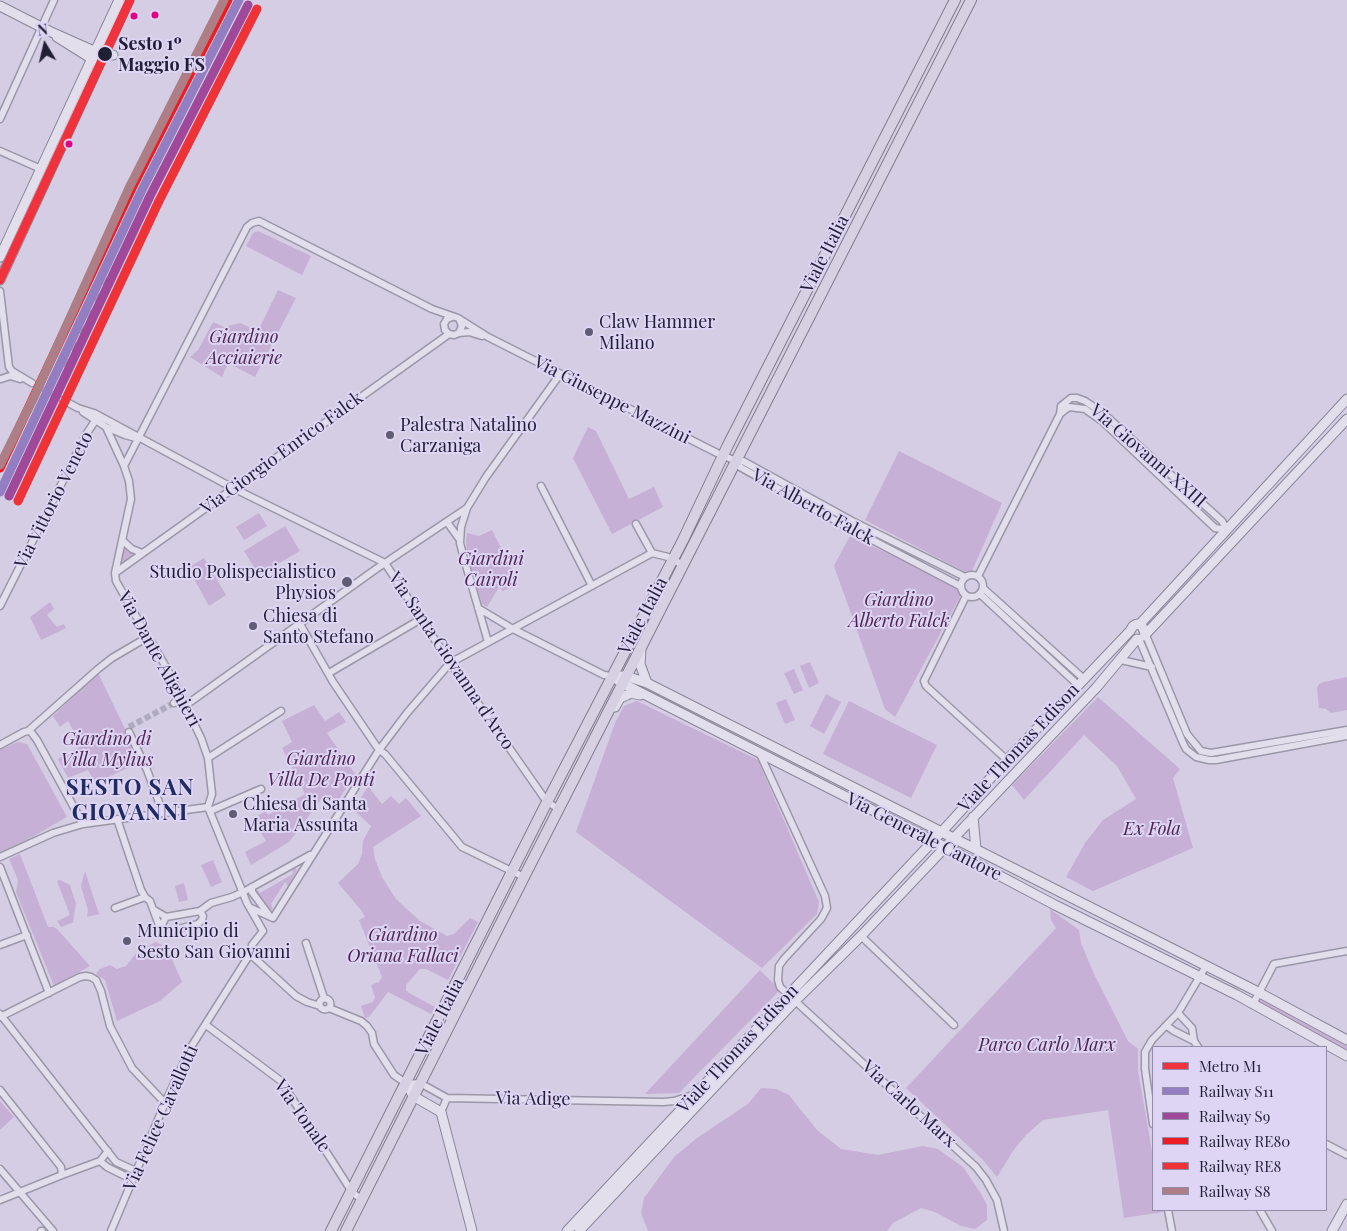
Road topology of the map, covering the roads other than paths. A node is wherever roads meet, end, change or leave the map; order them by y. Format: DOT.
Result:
graph roads {
  1 [pos="54,0"];
  2 [pos="119,0"];
  3 [pos="129,0"];
  4 [pos="955,0"];
  5 [pos="971,0"];
  6 [pos="0,6"];
  7 [pos="46,29"];
  8 [pos="101,56"];
  9 [pos="0,119"];
  10 [pos="0,151"];
  11 [pos="41,169"];
  12 [pos="0,257"];
  13 [pos="0,280"];
  14 [pos="0,291"];
  15 [pos="432,309"];
  16 [pos="1,310"];
  17 [pos="452,317"];
  18 [pos="460,320"];
  19 [pos="445,321"];
  20 [pos="459,333"];
  21 [pos="449,334"];
  22 [pos="488,337"];
  23 [pos="8,360"];
  24 [pos="566,378"];
  25 [pos="0,379"];
  26 [pos="1347,399"];
  27 [pos="63,400"];
  28 [pos="95,417"];
  29 [pos="1347,419"];
  30 [pos="106,427"];
  31 [pos="138,438"];
  32 [pos="722,456"];
  33 [pos="736,461"];
  34 [pos="124,466"];
  35 [pos="541,486"];
  36 [pos="233,488"];
  37 [pos="467,508"];
  38 [pos="447,522"];
  39 [pos="636,524"];
  40 [pos="1227,530"];
  41 [pos="1235,538"];
  42 [pos="460,540"];
  43 [pos="123,541"];
  44 [pos="142,553"];
  45 [pos="652,553"];
  46 [pos="673,559"];
  47 [pos="385,563"];
  48 [pos="683,565"];
  49 [pos="115,573"];
  50 [pos="978,576"];
  51 [pos="965,577"];
  52 [pos="592,586"];
  53 [pos="960,586"];
  54 [pos="982,591"];
  55 [pos="966,596"];
  56 [pos="0,606"];
  57 [pos="477,607"];
  58 [pos="421,619"];
  59 [pos="300,624"];
  60 [pos="1140,624"];
  61 [pos="513,628"];
  62 [pos="1130,631"];
  63 [pos="1141,637"];
  64 [pos="146,638"];
  65 [pos="488,642"];
  66 [pos="641,647"];
  67 [pos="1120,660"];
  68 [pos="450,663"];
  69 [pos="1152,667"];
  70 [pos="329,673"];
  71 [pos="612,676"];
  72 [pos="624,679"];
  73 [pos="1081,682"];
  74 [pos="647,683"];
  75 [pos="182,698"];
  76 [pos="654,699"];
  77 [pos="174,703"];
  78 [pos="186,704"];
  79 [pos="281,711"];
  80 [pos="129,729"];
  81 [pos="1347,730"];
  82 [pos="28,731"];
  83 [pos="596,736"];
  84 [pos="1347,736"];
  85 [pos="0,745"];
  86 [pos="379,750"];
  87 [pos="760,752"];
  88 [pos="208,758"];
  89 [pos="1007,760"];
  90 [pos="261,789"];
  91 [pos="547,802"];
  92 [pos="209,809"];
  93 [pos="560,809"];
  94 [pos="163,813"];
  95 [pos="973,817"];
  96 [pos="117,819"];
  97 [pos="84,824"];
  98 [pos="941,832"];
  99 [pos="953,838"];
  100 [pos="932,841"];
  101 [pos="945,847"];
  102 [pos="976,849"];
  103 [pos="312,855"];
  104 [pos="0,857"];
  105 [pos="294,864"];
  106 [pos="908,866"];
  107 [pos="0,867"];
  108 [pos="301,872"];
  109 [pos="513,872"];
  110 [pos="918,876"];
  111 [pos="524,877"];
  112 [pos="239,882"];
  113 [pos="254,887"];
  114 [pos="243,892"];
  115 [pos="145,897"];
  116 [pos="115,908"];
  117 [pos="251,908"];
  118 [pos="153,909"];
  119 [pos="200,911"];
  120 [pos="269,916"];
  121 [pos="166,917"];
  122 [pos="160,928"];
  123 [pos="27,935"];
  124 [pos="861,936"];
  125 [pos="306,943"];
  126 [pos="0,946"];
  127 [pos="1347,950"];
  128 [pos="250,954"];
  129 [pos="1206,966"];
  130 [pos="1200,976"];
  131 [pos="1258,992"];
  132 [pos="49,993"];
  133 [pos="792,997"];
  134 [pos="324,998"];
  135 [pos="1253,1004"];
  136 [pos="320,1006"];
  137 [pos="329,1008"];
  138 [pos="1178,1013"];
  139 [pos="0,1015"];
  140 [pos="206,1025"];
  141 [pos="954,1025"];
  142 [pos="1167,1026"];
  143 [pos="1347,1040"];
  144 [pos="1196,1044"];
  145 [pos="1347,1056"];
  146 [pos="420,1083"];
  147 [pos="407,1084"];
  148 [pos="0,1090"];
  149 [pos="696,1093"];
  150 [pos="413,1096"];
  151 [pos="447,1098"];
  152 [pos="165,1102"];
  153 [pos="663,1102"];
  154 [pos="441,1112"];
  155 [pos="677,1114"];
  156 [pos="1152,1117"];
  157 [pos="678,1126"];
  158 [pos="1327,1145"];
  159 [pos="108,1151"];
  160 [pos="1347,1155"];
  161 [pos="100,1161"];
  162 [pos="0,1169"];
  163 [pos="136,1171"];
  164 [pos="62,1175"];
  165 [pos="133,1180"];
  166 [pos="20,1192"];
  167 [pos="352,1192"];
  168 [pos="0,1200"];
  169 [pos="362,1200"];
  170 [pos="1347,1204"];
  171 [pos="1168,1211"];
  172 [pos="1261,1211"];
  173 [pos="53,1231"];
  174 [pos="111,1231"];
  175 [pos="332,1231"];
  176 [pos="346,1231"];
  177 [pos="472,1231"];
  178 [pos="567,1231"];
  179 [pos="579,1231"];
  180 [pos="1004,1231"];
  181 [pos="1172,1231"];
  182 [pos="1272,1231"];
  183 [pos="1332,1231"];
  1 -- 7 [label="street"];
  2 -- 8 [label="street"];
  3 -- 8 [label="street"];
  4 -- 32 [label="main road, Viale Italia"];
  5 -- 33 [label="main road, Viale Italia"];
  6 -- 7 [label="street"];
  7 -- 8 [label="street"];
  7 -- 9 [label="street"];
  8 -- 11 [label="street"];
  8 -- 13 [label="street"];
  10 -- 11 [label="street"];
  11 -- 12 [label="street"];
  14 -- 16 [label="street"];
  15 -- 17 [label="street, Via Giuseppe Mazzini"];
  15 -- 19 [label="street, Via Giuseppe Mazzini"];
  15 -- 31 [label="street, Via Giuseppe Mazzini"];
  16 -- 23 [label="street"];
  17 -- 18 [label="street, Via Giuseppe Mazzini"];
  17 -- 19 [label="street"];
  18 -- 20 [label="street"];
  18 -- 22 [label="street, Via Giuseppe Mazzini"];
  19 -- 21 [label="street"];
  20 -- 21 [label="street, Via Giuseppe Mazzini"];
  20 -- 22 [label="street, Via Giuseppe Mazzini"];
  21 -- 36 [label="street, Via Giorgio Enrico Falck"];
  22 -- 24 [label="street, Via Giuseppe Mazzini"];
  23 -- 25 [label="street"];
  23 -- 25 [label="street"];
  24 -- 32 [label="street, Via Giuseppe Mazzini"];
  24 -- 37 [label="street"];
  26 -- 40 [label="street"];
  27 -- 28 [label="street"];
  28 -- 30 [label="street"];
  28 -- 31 [label="street"];
  28 -- 56 [label="street, Via Vittorio Veneto"];
  29 -- 41 [label="street, Viale Thomas Edison"];
  30 -- 31 [label="street"];
  30 -- 34 [label="street, Via Dante Alighieri"];
  31 -- 34 [label="street"];
  31 -- 36 [label="street, Via Santa Giovanna d'Arco"];
  32 -- 33 [label="street, Via Giuseppe Mazzini"];
  32 -- 46 [label="main road, Viale Italia"];
  33 -- 48 [label="main road, Viale Italia"];
  33 -- 51 [label="street, Via Alberto Falck"];
  33 -- 53 [label="street, Via Alberto Falck"];
  34 -- 43 [label="street, Via Dante Alighieri"];
  35 -- 52 [label="street"];
  36 -- 44 [label="street, Via Giorgio Enrico Falck"];
  36 -- 47 [label="street, Via Santa Giovanna d'Arco"];
  37 -- 38 [label="street"];
  37 -- 42 [label="street"];
  38 -- 42 [label="street"];
  38 -- 47 [label="street"];
  39 -- 45 [label="street"];
  40 -- 41 [label="street"];
  40 -- 50 [label="street, Via Giovanni XXIII"];
  40 -- 60 [label="street"];
  41 -- 63 [label="street, Viale Thomas Edison"];
  42 -- 57 [label="street"];
  43 -- 44 [label="street"];
  43 -- 49 [label="street, Via Dante Alighieri"];
  44 -- 49 [label="street, Via Giorgio Enrico Falck"];
  45 -- 46 [label="street"];
  45 -- 52 [label="street"];
  46 -- 48 [label="street"];
  46 -- 71 [label="main road, Viale Italia"];
  47 -- 58 [label="street, Via Santa Giovanna d'Arco"];
  47 -- 59 [label="street"];
  48 -- 66 [label="main road, Viale Italia"];
  49 -- 64 [label="street, Via Dante Alighieri"];
  50 -- 51 [label="street"];
  50 -- 54 [label="street"];
  51 -- 53 [label="street"];
  52 -- 61 [label="street"];
  53 -- 55 [label="street"];
  54 -- 55 [label="street"];
  54 -- 73 [label="street"];
  55 -- 89 [label="street"];
  57 -- 61 [label="street, Via Generale Cantore"];
  57 -- 65 [label="street"];
  58 -- 68 [label="street, Via Santa Giovanna d'Arco"];
  58 -- 70 [label="street"];
  59 -- 70 [label="street"];
  59 -- 78 [label="street"];
  60 -- 62 [label="street"];
  60 -- 63 [label="street"];
  61 -- 65 [label="street"];
  61 -- 71 [label="street, Via Generale Cantore"];
  62 -- 63 [label="street"];
  62 -- 73 [label="street, Viale Thomas Edison"];
  63 -- 67 [label="street, Viale Thomas Edison"];
  63 -- 69 [label="street"];
  63 -- 81 [label="street"];
  64 -- 75 [label="street, Via Dante Alighieri"];
  64 -- 82 [label="street"];
  65 -- 68 [label="street"];
  66 -- 72 [label="main road, Viale Italia"];
  66 -- 74 [label="street"];
  67 -- 69 [label="street"];
  67 -- 95 [label="street, Viale Thomas Edison"];
  68 -- 86 [label="street"];
  68 -- 91 [label="street, Via Santa Giovanna d'Arco"];
  69 -- 84 [label="street"];
  70 -- 86 [label="street"];
  71 -- 72 [label="street, Via Generale Cantore"];
  71 -- 91 [label="main road, Viale Italia"];
  72 -- 74 [label="street, Via Generale Cantore"];
  72 -- 76 [label="street, Via Generale Cantore"];
  72 -- 83 [label="main road, Viale Italia"];
  73 -- 89 [label="street, Viale Thomas Edison"];
  74 -- 98 [label="street, Via Generale Cantore"];
  75 -- 77 [label="street"];
  75 -- 78 [label="street, Via Dante Alighieri"];
  76 -- 83 [label="street, Viale Italia"];
  76 -- 87 [label="street, Via Generale Cantore"];
  78 -- 88 [label="street, Via Dante Alighieri"];
  79 -- 88 [label="street"];
  80 -- 94 [label="street"];
  82 -- 85 [label="street"];
  82 -- 97 [label="street"];
  83 -- 93 [label="main road, Viale Italia"];
  86 -- 103 [label="street"];
  86 -- 109 [label="street"];
  87 -- 100 [label="street, Via Generale Cantore"];
  87 -- 133 [label="street, Via Carlo Marx"];
  88 -- 92 [label="street, Via Dante Alighieri"];
  89 -- 98 [label="street, Viale Thomas Edison"];
  90 -- 92 [label="street"];
  91 -- 93 [label="street, Via Santa Giovanna d'Arco"];
  91 -- 109 [label="main road, Viale Italia"];
  92 -- 94 [label="street"];
  92 -- 112 [label="street"];
  93 -- 111 [label="main road, Viale Italia"];
  94 -- 96 [label="street"];
  95 -- 99 [label="street, Viale Thomas Edison"];
  95 -- 102 [label="street"];
  96 -- 97 [label="street"];
  96 -- 115 [label="street"];
  97 -- 104 [label="street"];
  98 -- 99 [label="street, Via Generale Cantore"];
  98 -- 100 [label="street, Viale Thomas Edison"];
  99 -- 101 [label="street, Viale Thomas Edison"];
  99 -- 102 [label="street, Via Generale Cantore"];
  100 -- 101 [label="street, Via Generale Cantore"];
  100 -- 106 [label="street, Viale Thomas Edison"];
  101 -- 110 [label="street, Viale Thomas Edison"];
  101 -- 130 [label="street, Via Generale Cantore"];
  102 -- 129 [label="street, Via Generale Cantore"];
  103 -- 105 [label="street"];
  103 -- 108 [label="street"];
  105 -- 108 [label="street"];
  105 -- 113 [label="street"];
  106 -- 110 [label="street"];
  106 -- 133 [label="street, Viale Thomas Edison"];
  107 -- 123 [label="street"];
  108 -- 120 [label="street"];
  109 -- 111 [label="street"];
  109 -- 147 [label="main road, Viale Italia"];
  110 -- 124 [label="street, Viale Thomas Edison"];
  111 -- 146 [label="main road, Viale Italia"];
  112 -- 113 [label="street"];
  112 -- 114 [label="street"];
  113 -- 114 [label="street"];
  113 -- 120 [label="street"];
  114 -- 117 [label="street"];
  114 -- 119 [label="street"];
  115 -- 116 [label="street"];
  115 -- 118 [label="street"];
  117 -- 120 [label="street"];
  117 -- 128 [label="street, Via Felice Cavallotti"];
  118 -- 121 [label="street"];
  118 -- 122 [label="street"];
  119 -- 121 [label="street"];
  119 -- 122 [label="street"];
  121 -- 122 [label="street"];
  123 -- 126 [label="street"];
  123 -- 132 [label="street"];
  124 -- 133 [label="street, Viale Thomas Edison"];
  124 -- 141 [label="street"];
  125 -- 134 [label="street"];
  127 -- 131 [label="street"];
  128 -- 136 [label="street"];
  128 -- 140 [label="street, Via Felice Cavallotti"];
  129 -- 130 [label="street"];
  129 -- 131 [label="street, Via Generale Cantore"];
  130 -- 135 [label="street, Via Generale Cantore"];
  130 -- 138 [label="street"];
  131 -- 135 [label="street"];
  131 -- 143 [label="street, Via Generale Cantore"];
  132 -- 139 [label="street"];
  132 -- 152 [label="street"];
  133 -- 149 [label="street, Viale Thomas Edison"];
  133 -- 157 [label="street, Viale Thomas Edison"];
  133 -- 180 [label="street, Via Carlo Marx"];
  134 -- 136 [label="street"];
  134 -- 137 [label="street"];
  135 -- 145 [label="street, Via Generale Cantore"];
  136 -- 137 [label="street"];
  137 -- 147 [label="street"];
  138 -- 142 [label="street"];
  138 -- 144 [label="street"];
  139 -- 159 [label="street"];
  140 -- 152 [label="street, Via Felice Cavallotti"];
  140 -- 167 [label="street, Via Tonale"];
  142 -- 144 [label="street"];
  142 -- 156 [label="street"];
  146 -- 147 [label="street"];
  146 -- 150 [label="main road, Viale Italia"];
  146 -- 151 [label="street, Via Adige"];
  147 -- 150 [label="street"];
  147 -- 167 [label="main road, Viale Italia"];
  148 -- 164 [label="street"];
  149 -- 153 [label="street, Via Adige"];
  149 -- 155 [label="street, Viale Thomas Edison"];
  150 -- 154 [label="street"];
  150 -- 169 [label="main road, Viale Italia"];
  151 -- 153 [label="street, Via Adige"];
  151 -- 154 [label="street"];
  152 -- 163 [label="street, Via Felice Cavallotti"];
  153 -- 155 [label="street"];
  154 -- 177 [label="street"];
  155 -- 157 [label="street"];
  155 -- 178 [label="street, Viale Thomas Edison"];
  157 -- 179 [label="street, Viale Thomas Edison"];
  158 -- 160 [label="street"];
  159 -- 161 [label="street"];
  159 -- 163 [label="street"];
  161 -- 164 [label="street"];
  161 -- 165 [label="street"];
  162 -- 166 [label="street"];
  163 -- 165 [label="street, Via Felice Cavallotti"];
  164 -- 166 [label="street"];
  165 -- 174 [label="street, Via Felice Cavallotti"];
  166 -- 168 [label="street"];
  166 -- 173 [label="street"];
  167 -- 169 [label="street, Via Tonale"];
  167 -- 175 [label="main road, Viale Italia"];
  169 -- 176 [label="main road, Viale Italia"];
  170 -- 183 [label="street"];
  171 -- 181 [label="street"];
  172 -- 182 [label="street"];
}
